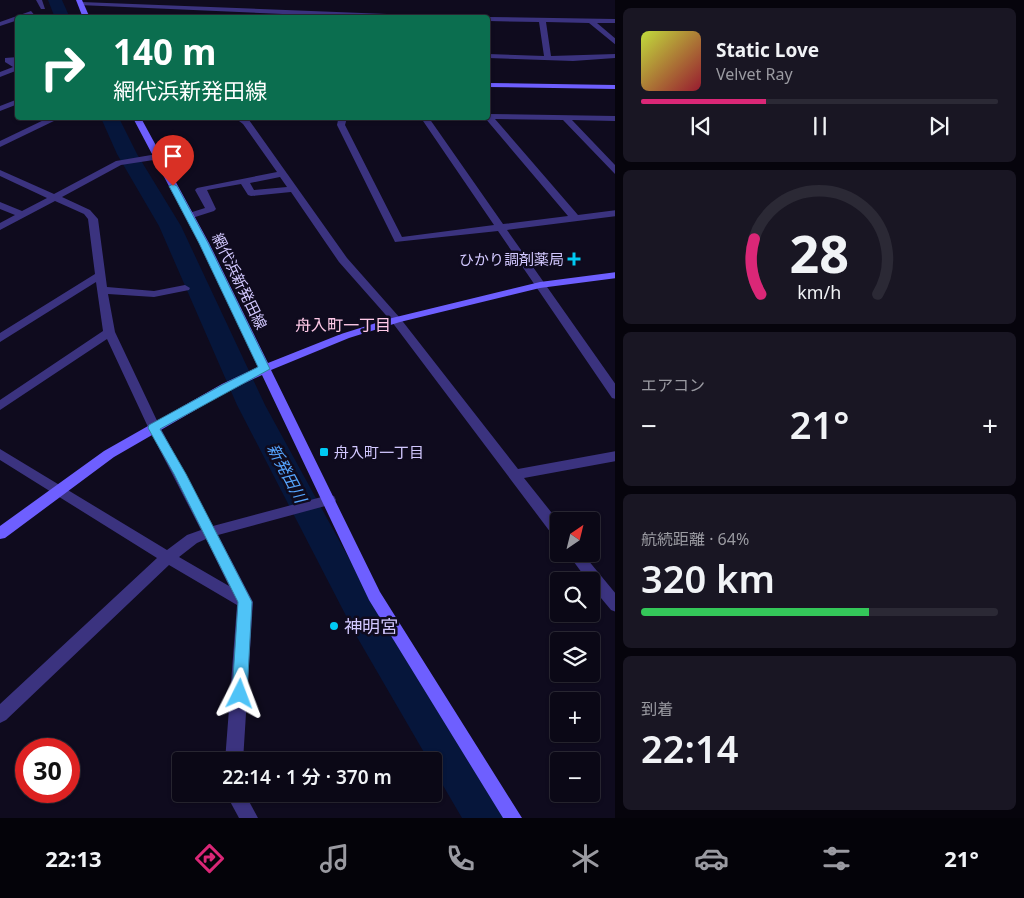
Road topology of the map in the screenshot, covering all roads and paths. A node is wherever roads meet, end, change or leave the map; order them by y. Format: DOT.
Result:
graph roads {
  1 [pos="39,0"];
  2 [pos="80,2"];
  3 [pos="43,8"];
  4 [pos="194,8"];
  5 [pos="276,14"];
  6 [pos="86,15"];
  7 [pos="191,15"];
  8 [pos="325,15"];
  9 [pos="15,19"];
  10 [pos="490,19"];
  11 [pos="542,21"];
  12 [pos="615,21"];
  13 [pos="592,22"];
  14 [pos="0,24"];
  15 [pos="615,42"];
  16 [pos="490,56"];
  17 [pos="615,56"];
  18 [pos="548,58"];
  19 [pos="4,59"];
  20 [pos="15,66"];
  21 [pos="15,69"];
  22 [pos="0,75"];
  23 [pos="490,85"];
  24 [pos="615,87"];
  25 [pos="15,102"];
  26 [pos="0,108"];
  27 [pos="490,116"];
  28 [pos="490,118"];
  29 [pos="566,119"];
  30 [pos="615,119"];
  31 [pos="52,120"];
  32 [pos="138,120"];
  33 [pos="242,120"];
  34 [pos="342,120"];
  35 [pos="426,120"];
  36 [pos="0,144"];
  37 [pos="157,157"];
  38 [pos="615,172"];
  39 [pos="0,173"];
  40 [pos="282,174"];
  41 [pos="244,181"];
  42 [pos="294,189"];
  43 [pos="55,197"];
  44 [pos="0,205"];
  45 [pos="615,213"];
  46 [pos="22,215"];
  47 [pos="188,216"];
  48 [pos="575,218"];
  49 [pos="0,227"];
  50 [pos="499,228"];
  51 [pos="100,276"];
  52 [pos="615,276"];
  53 [pos="540,285"];
  54 [pos="185,288"];
  55 [pos="102,290"];
  56 [pos="396,320"];
  57 [pos="109,332"];
  58 [pos="0,338"];
  59 [pos="259,372"];
  60 [pos="615,394"];
  61 [pos="0,406"];
  62 [pos="154,428"];
  63 [pos="0,454"];
  64 [pos="615,456"];
  65 [pos="513,475"];
  66 [pos="57,491"];
  67 [pos="324,501"];
  68 [pos="550,522"];
  69 [pos="210,532"];
  70 [pos="0,534"];
  71 [pos="167,558"];
  72 [pos="581,562"];
  73 [pos="245,602"];
  74 [pos="615,606"];
  75 [pos="0,715"];
  76 [pos="235,752"];
  77 [pos="240,802"];
  78 [pos="249,818"];
  79 [pos="513,818"];
  1 -- 3 [label="street"];
  2 -- 4 [label="street"];
  2 -- 6 [label="street"];
  4 -- 5 [label="street"];
  4 -- 7 [label="street"];
  5 -- 8 [label="street"];
  9 -- 14 [label="street"];
  10 -- 11 [label="street"];
  11 -- 13 [label="street"];
  11 -- 18 [label="street"];
  12 -- 13 [label="street"];
  13 -- 15 [label="street"];
  16 -- 18 [label="street"];
  17 -- 18 [label="street"];
  19 -- 20 [label="street"];
  21 -- 22 [label="street"];
  23 -- 24 [label="street"];
  25 -- 26 [label="street"];
  27 -- 29 [label="street"];
  28 -- 48 [label="street"];
  29 -- 30 [label="street"];
  29 -- 38 [label="street"];
  31 -- 36 [label="street"];
  32 -- 37 [label="street, 網代浜新発田線"];
  33 -- 40 [label="street"];
  34 -- 50 [label="street"];
  35 -- 50 [label="street"];
  37 -- 43 [label="street"];
  37 -- 47 [label="street, 網代浜新発田線"];
  39 -- 43 [label="street"];
  40 -- 41 [label="street"];
  40 -- 42 [label="street"];
  41 -- 42 [label="street"];
  41 -- 47 [label="street"];
  42 -- 56 [label="street"];
  43 -- 46 [label="street"];
  43 -- 51 [label="street"];
  44 -- 46 [label="street"];
  45 -- 48 [label="street"];
  46 -- 49 [label="street"];
  47 -- 59 [label="street, 網代浜新発田線"];
  48 -- 50 [label="street"];
  50 -- 53 [label="street"];
  51 -- 55 [label="street"];
  51 -- 58 [label="street"];
  52 -- 53 [label="street"];
  53 -- 56 [label="street"];
  53 -- 60 [label="street"];
  54 -- 55 [label="street"];
  55 -- 57 [label="street"];
  56 -- 59 [label="street"];
  56 -- 65 [label="street"];
  57 -- 61 [label="street"];
  57 -- 62 [label="street"];
  59 -- 62 [label="street"];
  59 -- 67 [label="street, 網代浜新発田線"];
  62 -- 66 [label="street"];
  62 -- 69 [label="street"];
  63 -- 66 [label="street"];
  64 -- 65 [label="street"];
  65 -- 68 [label="street"];
  66 -- 70 [label="street"];
  66 -- 71 [label="street"];
  67 -- 69 [label="street"];
  67 -- 79 [label="street, 網代浜新発田線"];
  69 -- 71 [label="street"];
  69 -- 73 [label="street"];
  71 -- 73 [label="street"];
  71 -- 75 [label="street"];
  72 -- 74 [label="street"];
  73 -- 76 [label="street"];
  77 -- 78 [label="street"];
}
